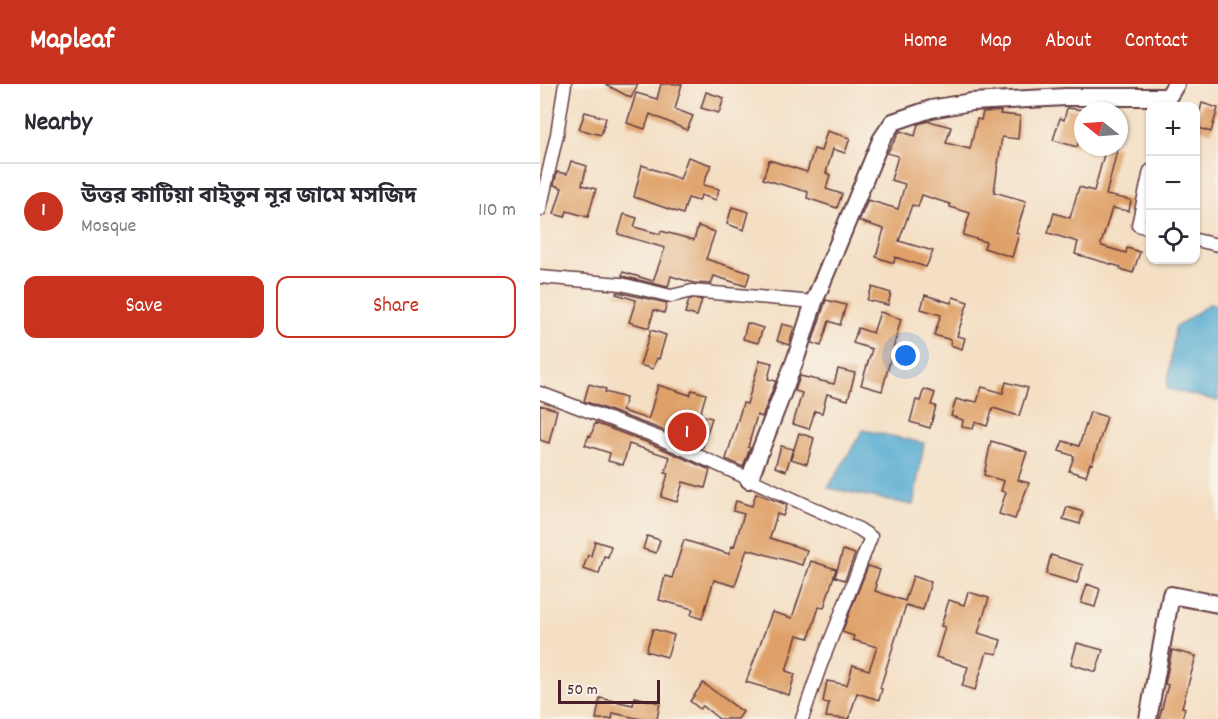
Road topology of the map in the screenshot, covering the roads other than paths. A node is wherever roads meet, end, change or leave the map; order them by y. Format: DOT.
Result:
graph roads {
  1 [pos="565,84"];
  2 [pos="1170,96"];
  3 [pos="1146,189"];
  4 [pos="540,210"];
  5 [pos="1146,228"];
  6 [pos="1200,241"];
  7 [pos="1218,245"];
  8 [pos="540,277"];
  9 [pos="814,302"];
  10 [pos="540,393"];
  11 [pos="749,480"];
  12 [pos="1218,604"];
  13 [pos="802,719"];
  14 [pos="1149,719"];
  1 -- 4 [label="street"];
  2 -- 9 [label="street"];
  3 -- 5 [label="street"];
  6 -- 7 [label="street"];
  8 -- 9 [label="street"];
  9 -- 11 [label="street"];
  10 -- 11 [label="street"];
  11 -- 13 [label="street"];
  12 -- 14 [label="street"];
}
